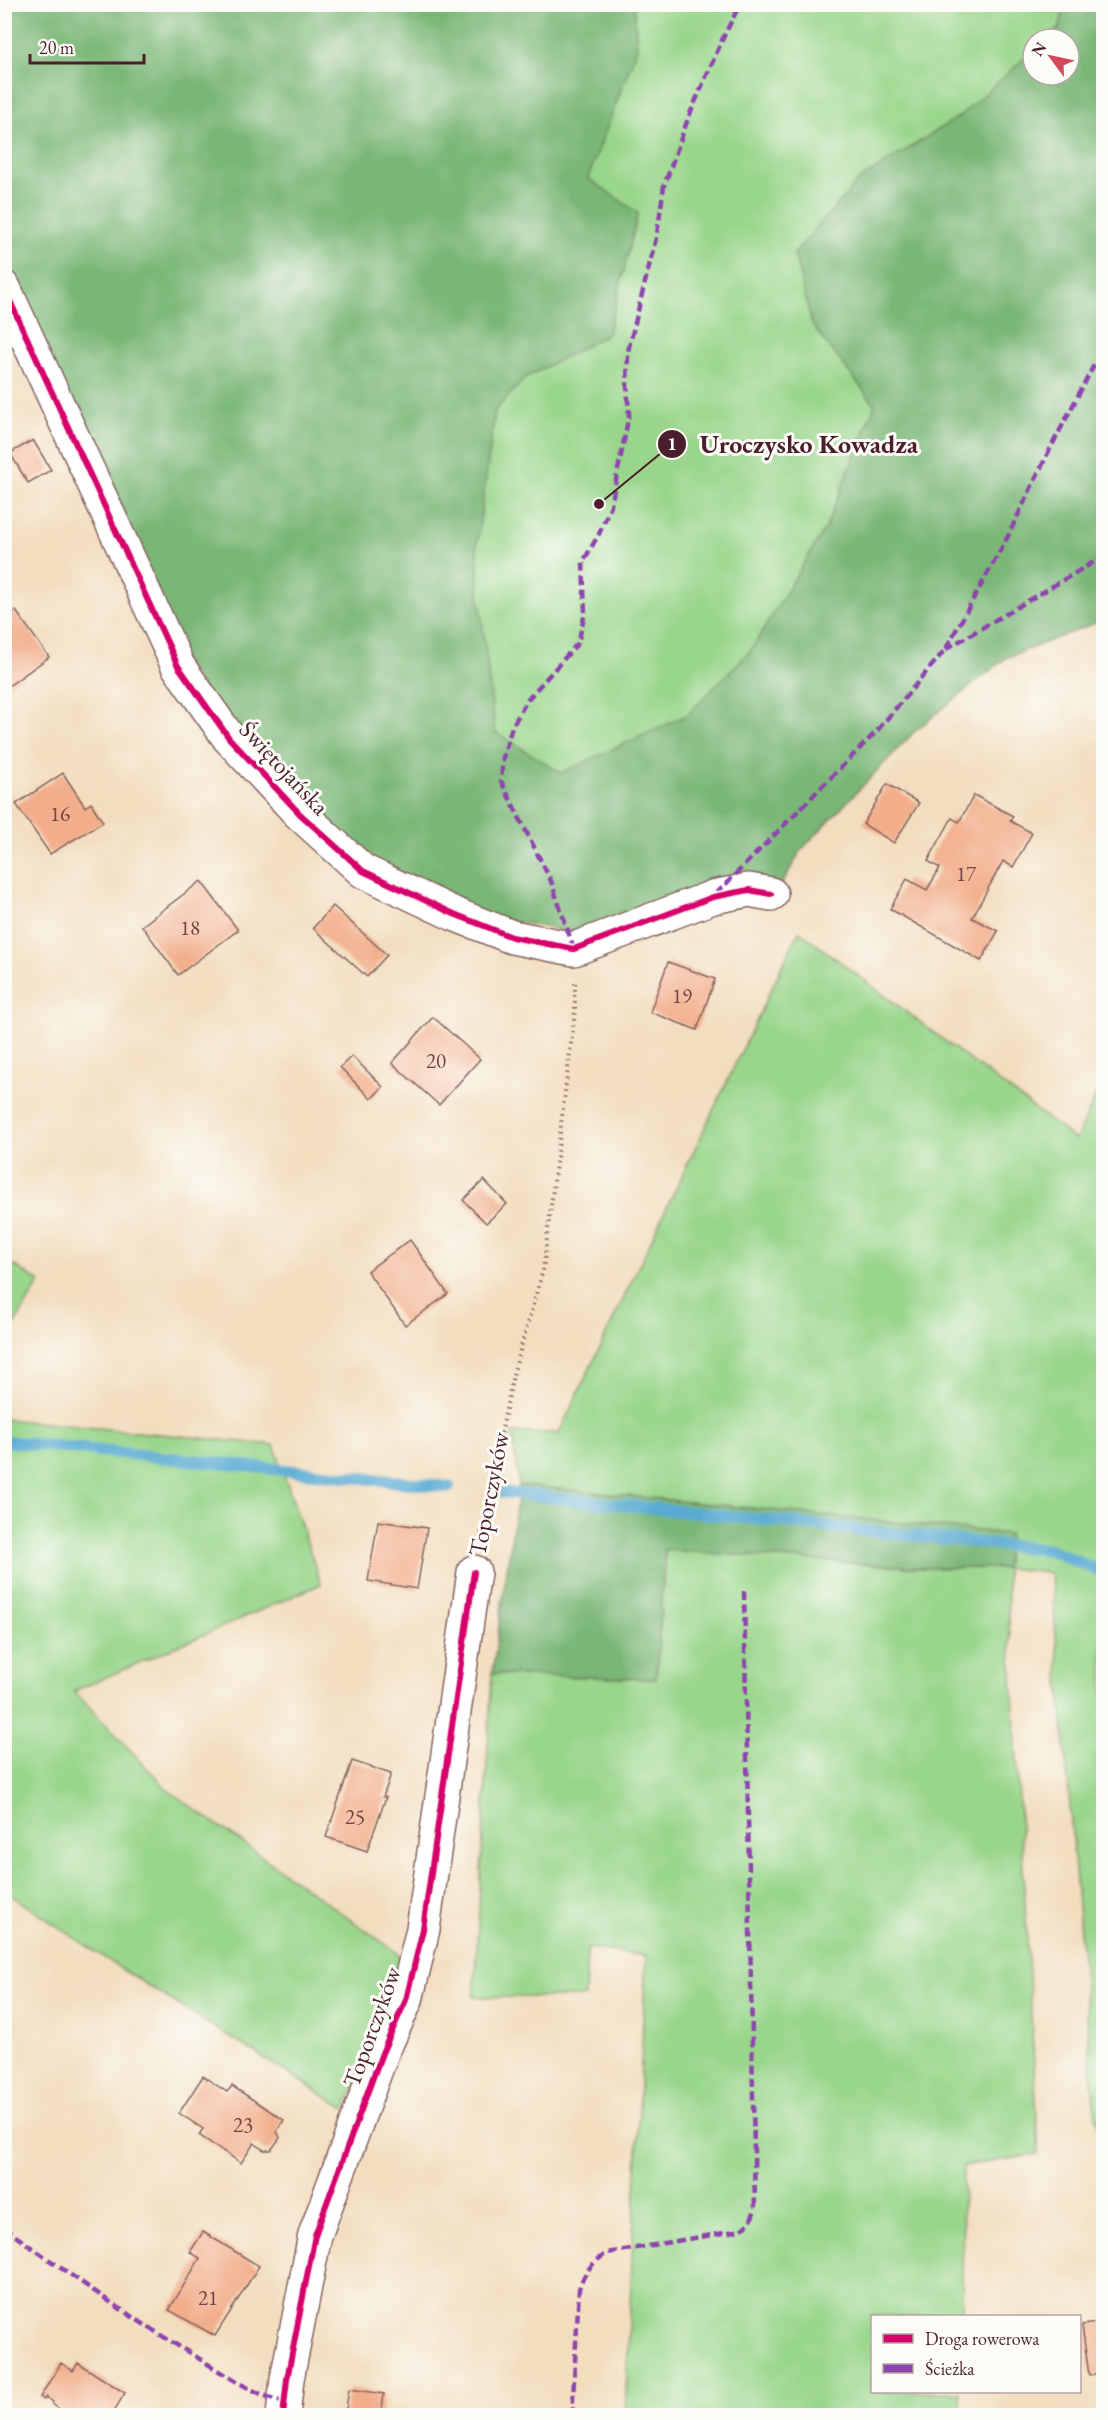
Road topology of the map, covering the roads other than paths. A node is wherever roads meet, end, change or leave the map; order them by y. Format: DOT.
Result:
graph roads {
  1 [pos="4,288"];
  2 [pos="771,894"];
  3 [pos="474,1572"];
  4 [pos="283,2415"];
  1 -- 2 [label="street, Świętojańska"];
  3 -- 4 [label="street, Toporczyków"];
}
